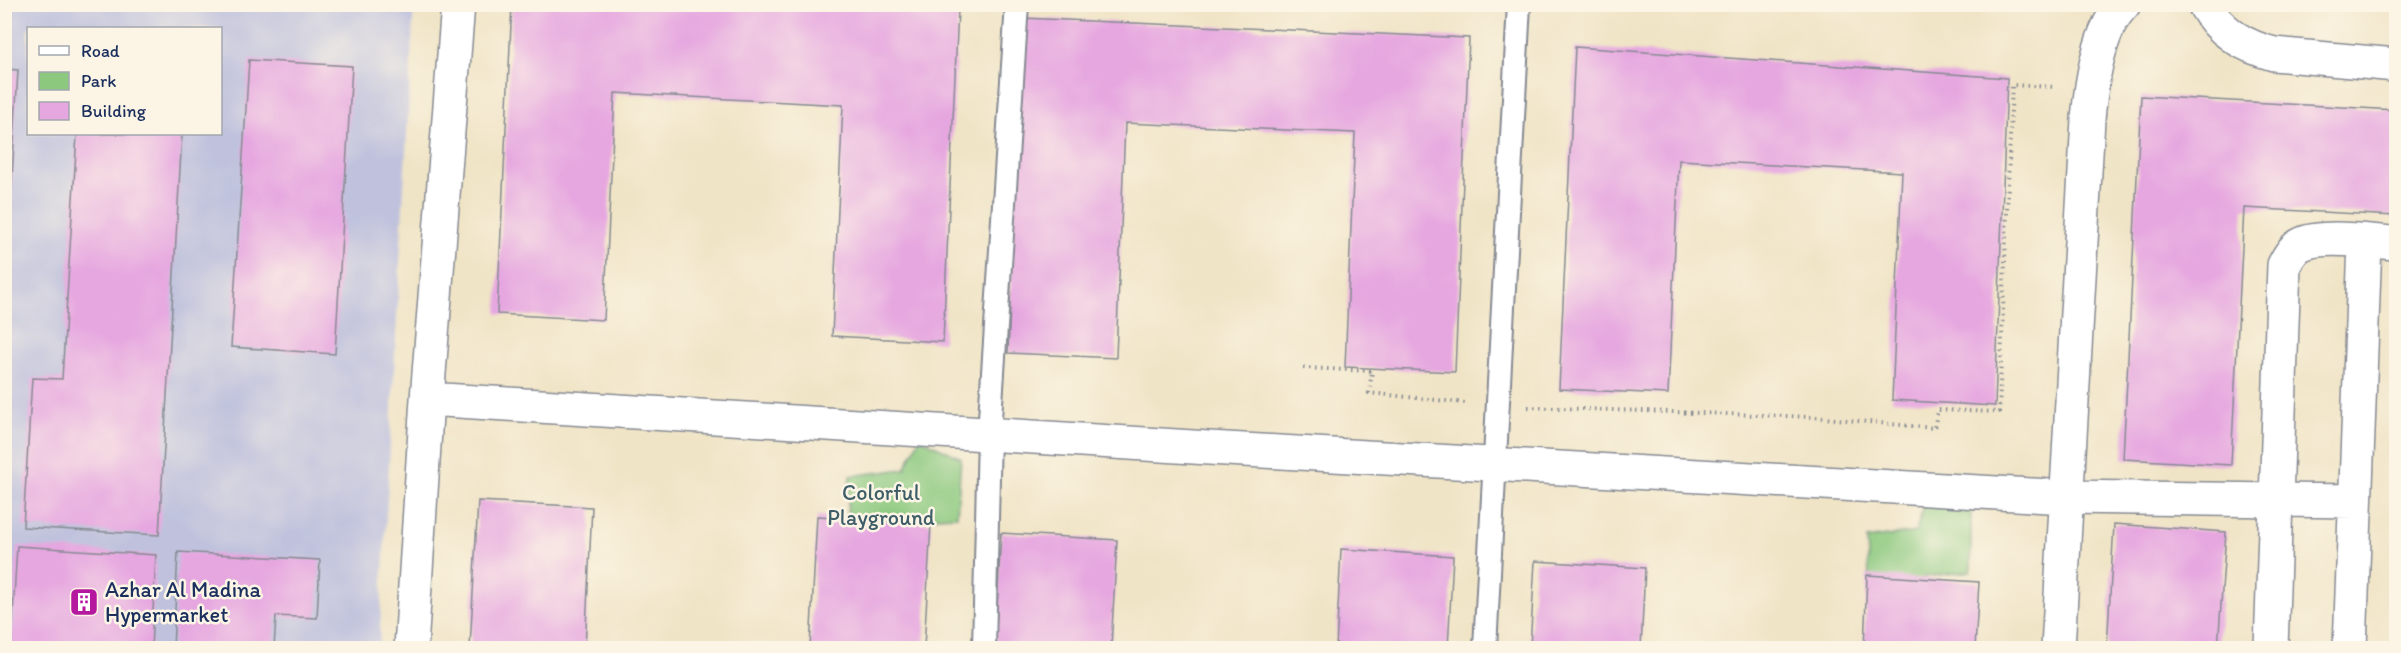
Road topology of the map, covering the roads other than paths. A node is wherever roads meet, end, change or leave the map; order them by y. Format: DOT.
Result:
graph roads {
  1 [pos="458,4"];
  2 [pos="1017,4"];
  3 [pos="1519,4"];
  4 [pos="2124,4"];
  5 [pos="2204,4"];
  6 [pos="2397,65"];
  7 [pos="2381,243"];
  8 [pos="427,399"];
  9 [pos="989,434"];
  10 [pos="1494,463"];
  11 [pos="2067,497"];
  12 [pos="2277,500"];
  13 [pos="2355,501"];
  14 [pos="411,648"];
  15 [pos="984,648"];
  16 [pos="1485,648"];
  17 [pos="2058,648"];
  18 [pos="2271,648"];
  19 [pos="2350,648"];
  1 -- 8 [label="street"];
  2 -- 9 [label="lane"];
  3 -- 10 [label="lane"];
  4 -- 11 [label="street"];
  5 -- 6 [label="street"];
  7 -- 12 [label="street"];
  7 -- 13 [label="street"];
  8 -- 9 [label="street"];
  8 -- 14 [label="street"];
  9 -- 10 [label="street"];
  9 -- 15 [label="lane"];
  10 -- 11 [label="street"];
  10 -- 16 [label="lane"];
  11 -- 12 [label="street"];
  11 -- 17 [label="street"];
  12 -- 13 [label="street"];
  12 -- 18 [label="street"];
  13 -- 19 [label="street"];
}
